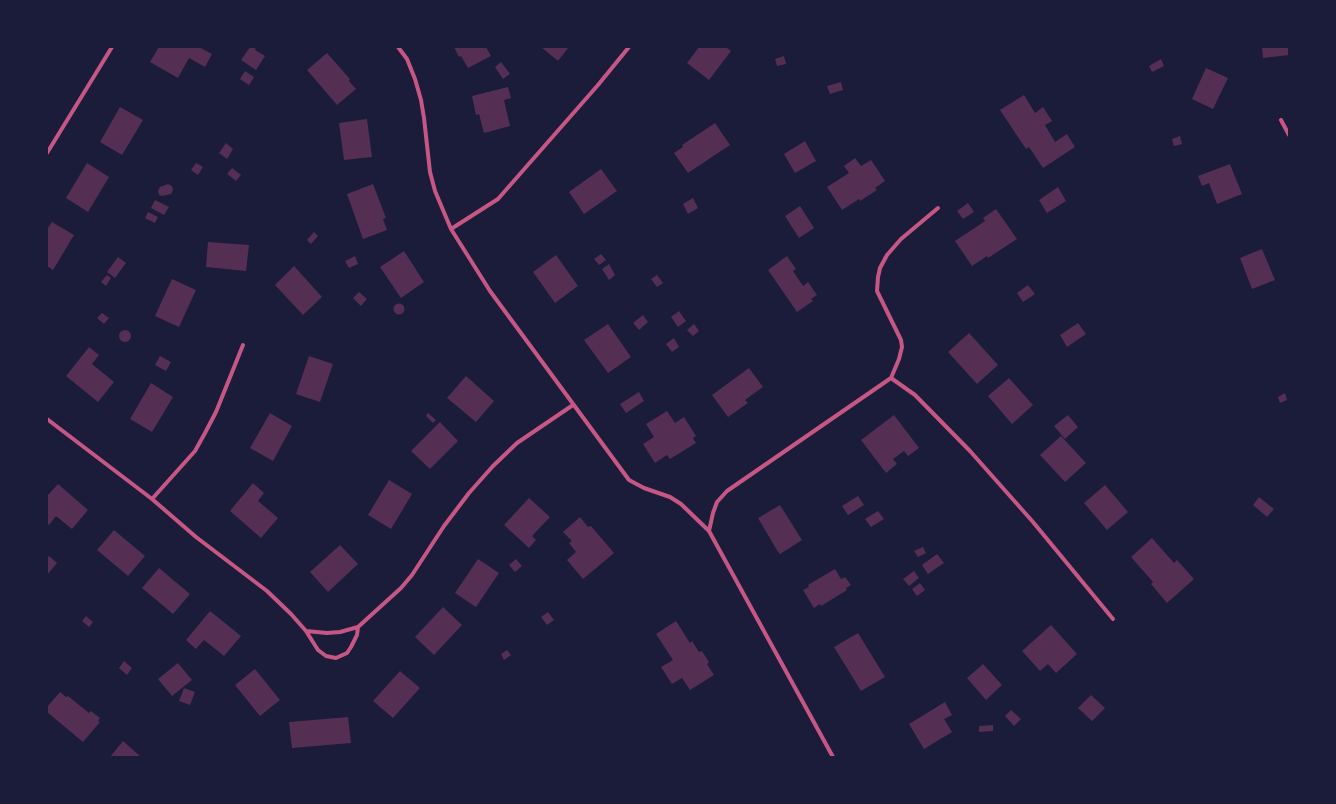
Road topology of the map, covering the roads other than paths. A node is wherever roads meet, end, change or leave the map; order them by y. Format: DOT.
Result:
graph roads {
  1 [pos="112,47"];
  2 [pos="398,47"];
  3 [pos="629,47"];
  4 [pos="1281,120"];
  5 [pos="1289,135"];
  6 [pos="47,153"];
  7 [pos="938,208"];
  8 [pos="451,229"];
  9 [pos="242,345"];
  10 [pos="890,378"];
  11 [pos="573,405"];
  12 [pos="47,419"];
  13 [pos="152,499"];
  14 [pos="709,531"];
  15 [pos="1113,619"];
  16 [pos="358,627"];
  17 [pos="306,631"];
  18 [pos="833,757"];
  1 -- 6 [label="street"];
  2 -- 8 [label="street"];
  3 -- 8 [label="street"];
  4 -- 5 [label="street"];
  7 -- 10 [label="street"];
  8 -- 11 [label="street"];
  9 -- 13 [label="street"];
  10 -- 14 [label="street"];
  10 -- 15 [label="street"];
  11 -- 14 [label="street"];
  11 -- 16 [label="street"];
  12 -- 13 [label="street"];
  13 -- 17 [label="street"];
  14 -- 18 [label="street"];
  16 -- 17 [label="street"];
  16 -- 17 [label="street"];
}
